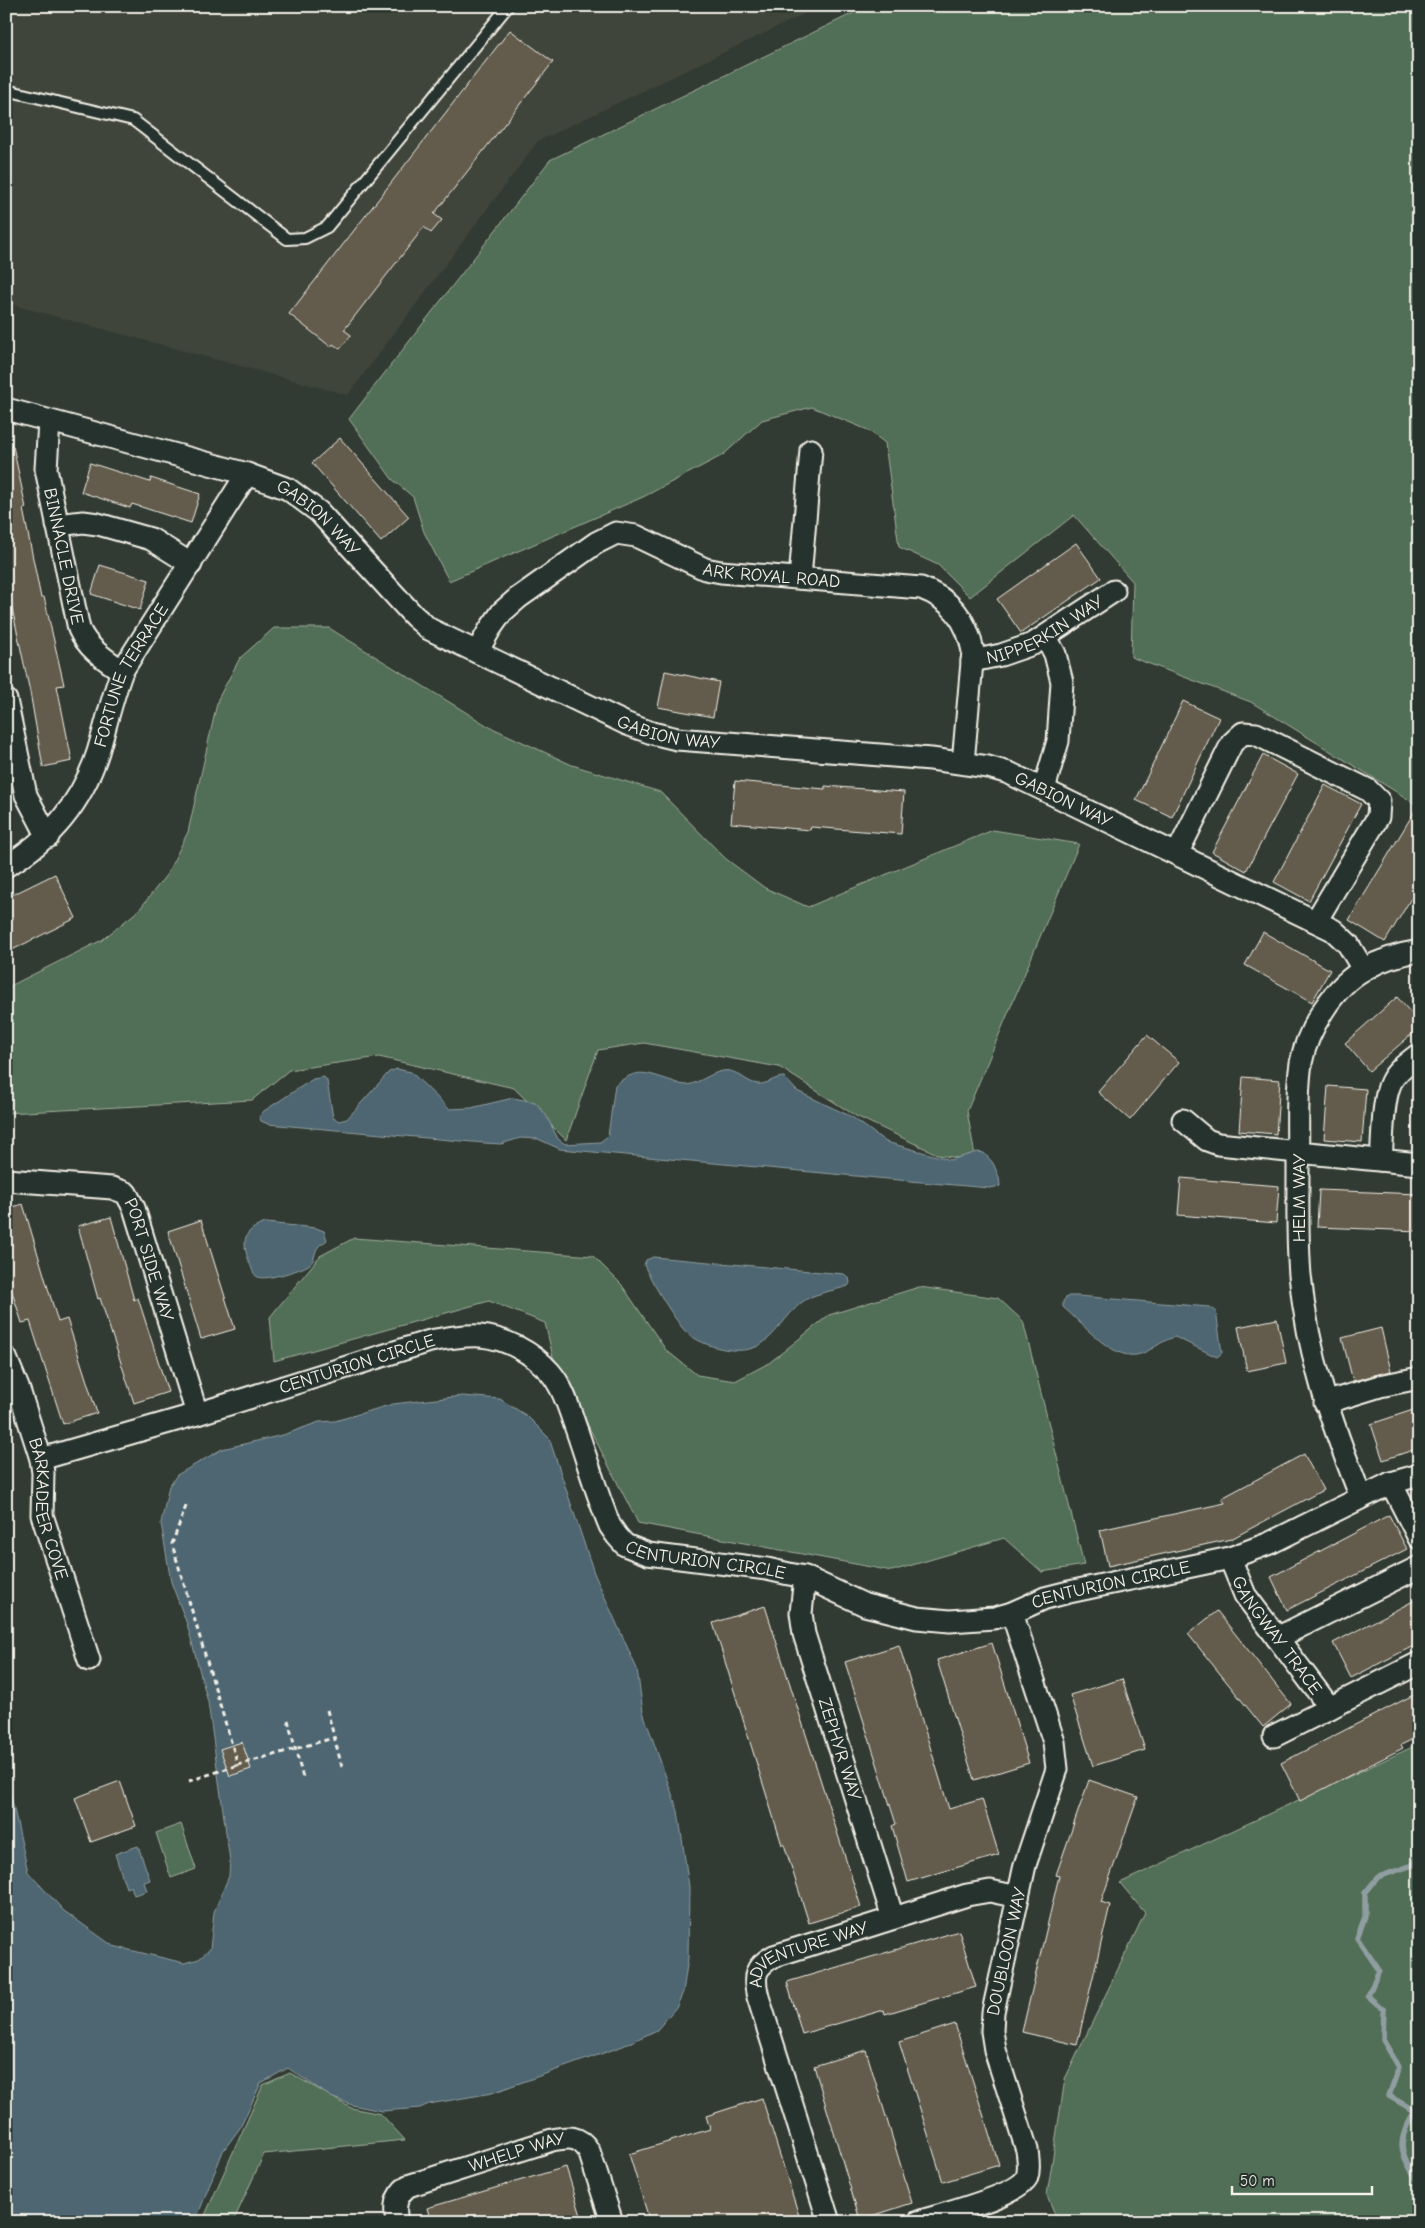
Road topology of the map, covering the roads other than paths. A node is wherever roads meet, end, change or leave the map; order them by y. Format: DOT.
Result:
graph roads {
  1 [pos="508,6"];
  2 [pos="6,90"];
  3 [pos="6,410"];
  4 [pos="49,422"];
  5 [pos="811,450"];
  6 [pos="247,474"];
  7 [pos="57,525"];
  8 [pos="191,564"];
  9 [pos="800,578"];
  10 [pos="1114,591"];
  11 [pos="1046,637"];
  12 [pos="476,652"];
  13 [pos="972,661"];
  14 [pos="122,671"];
  15 [pos="6,700"];
  16 [pos="963,763"];
  17 [pos="1044,789"];
  18 [pos="48,837"];
  19 [pos="1177,854"];
  20 [pos="6,866"];
  21 [pos="1316,921"];
  22 [pos="1419,951"];
  23 [pos="1363,969"];
  24 [pos="1419,1054"];
  25 [pos="1183,1120"];
  26 [pos="1298,1153"];
  27 [pos="1381,1160"];
  28 [pos="1419,1164"];
  29 [pos="6,1180"];
  30 [pos="6,1358"];
  31 [pos="1419,1378"];
  32 [pos="1325,1404"];
  33 [pos="197,1414"];
  34 [pos="41,1459"];
  35 [pos="1419,1475"];
  36 [pos="1391,1482"];
  37 [pos="1361,1497"];
  38 [pos="1419,1538"];
  39 [pos="1230,1558"];
  40 [pos="1419,1567"];
  41 [pos="805,1577"];
  42 [pos="1012,1613"];
  43 [pos="1277,1638"];
  44 [pos="89,1660"];
  45 [pos="1419,1663"];
  46 [pos="1330,1708"];
  47 [pos="1274,1736"];
  48 [pos="1018,1898"];
  49 [pos="893,1918"];
  50 [pos="397,2222"];
  51 [pos="612,2222"];
  52 [pos="829,2222"];
  53 [pos="918,2222"];
  1 -- 2 [label="lane"];
  3 -- 4 [label="street, GABION WAY"];
  4 -- 6 [label="street, GABION WAY"];
  4 -- 7 [label="street, BINNACLE DRIVE"];
  5 -- 9 [label="street"];
  6 -- 8 [label="street, FORTUNE TERRACE"];
  6 -- 12 [label="street, GABION WAY"];
  7 -- 8 [label="street"];
  7 -- 14 [label="street, BINNACLE DRIVE"];
  8 -- 14 [label="street, FORTUNE TERRACE"];
  9 -- 12 [label="street, ARK ROYAL ROAD"];
  9 -- 13 [label="street, ARK ROYAL ROAD"];
  10 -- 11 [label="street, NIPPERKIN WAY"];
  11 -- 13 [label="street, NIPPERKIN WAY"];
  11 -- 17 [label="street"];
  12 -- 16 [label="street, GABION WAY"];
  13 -- 16 [label="street, ARK ROYAL ROAD"];
  14 -- 18 [label="street, FORTUNE TERRACE"];
  15 -- 18 [label="street"];
  16 -- 17 [label="street, GABION WAY"];
  17 -- 19 [label="street, GABION WAY"];
  18 -- 20 [label="street, FORTUNE TERRACE"];
  19 -- 21 [label="street, GABION WAY"];
  19 -- 21 [label="street"];
  21 -- 23 [label="street, GABION WAY"];
  22 -- 23 [label="street, HELM WAY"];
  23 -- 26 [label="street, HELM WAY"];
  24 -- 27 [label="street"];
  25 -- 26 [label="street"];
  26 -- 27 [label="street"];
  26 -- 32 [label="street, HELM WAY"];
  27 -- 28 [label="street"];
  29 -- 33 [label="street, PORT SIDE WAY"];
  30 -- 34 [label="street, BARKADEER COVE"];
  31 -- 32 [label="street"];
  32 -- 37 [label="street, HELM WAY"];
  33 -- 34 [label="street, CENTURION CIRCLE"];
  33 -- 41 [label="street, CENTURION CIRCLE"];
  34 -- 44 [label="street, BARKADEER COVE"];
  35 -- 36 [label="street, CENTURION CIRCLE"];
  36 -- 37 [label="street, CENTURION CIRCLE"];
  36 -- 38 [label="street"];
  37 -- 39 [label="street, CENTURION CIRCLE"];
  39 -- 42 [label="street, CENTURION CIRCLE"];
  39 -- 43 [label="street, GANGWAY TRACE"];
  40 -- 43 [label="street"];
  41 -- 42 [label="street, CENTURION CIRCLE"];
  41 -- 49 [label="street, ZEPHYR WAY"];
  42 -- 48 [label="street, DOUBLOON WAY"];
  43 -- 46 [label="street, GANGWAY TRACE"];
  45 -- 46 [label="street"];
  46 -- 47 [label="street"];
  48 -- 49 [label="street, ADVENTURE WAY"];
  48 -- 53 [label="street, DOUBLOON WAY"];
  49 -- 52 [label="street, ADVENTURE WAY"];
  50 -- 51 [label="street, WHELP WAY"];
}
